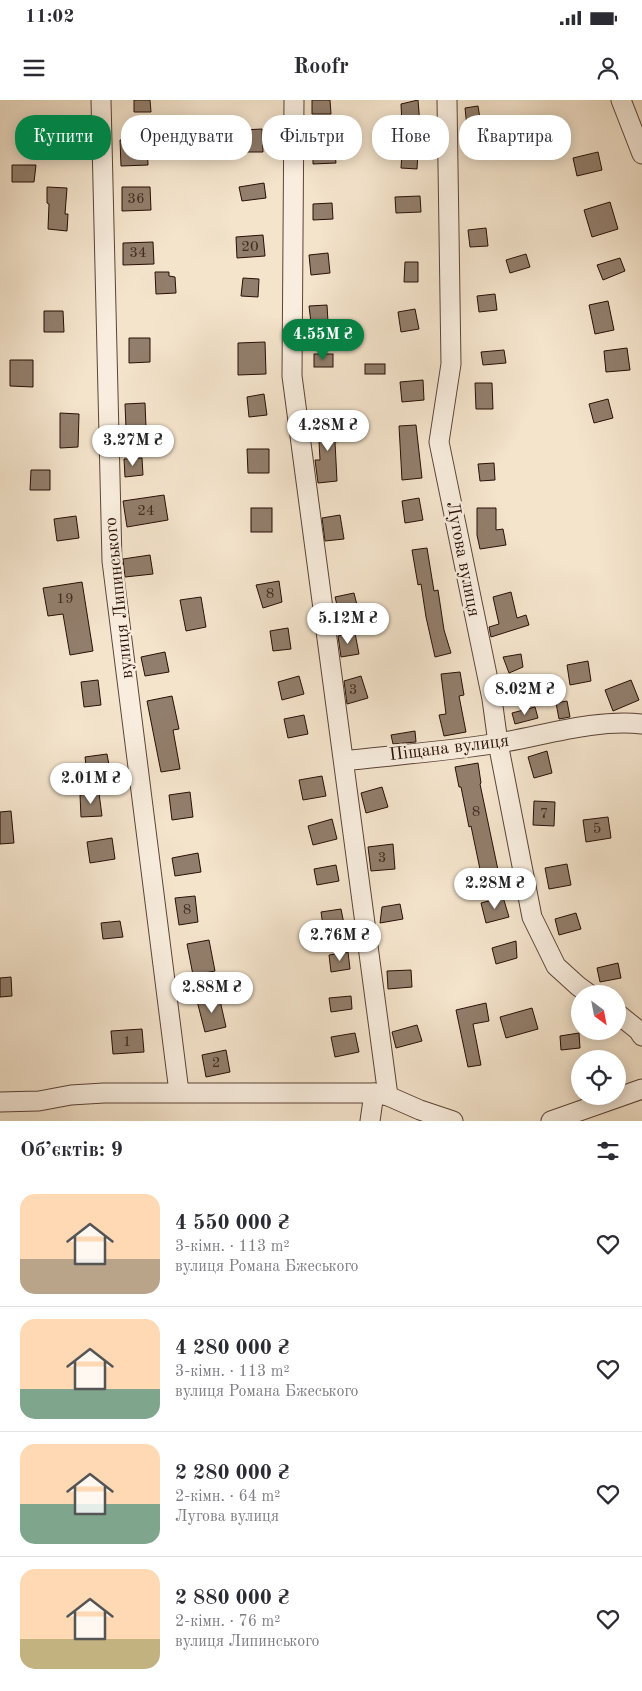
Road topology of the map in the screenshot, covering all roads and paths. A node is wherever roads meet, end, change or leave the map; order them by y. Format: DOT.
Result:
graph roads {
  1 [pos="101,100"];
  2 [pos="294,100"];
  3 [pos="447,100"];
  4 [pos="621,100"];
  5 [pos="642,154"];
  6 [pos="642,724"];
  7 [pos="498,743"];
  8 [pos="344,762"];
  9 [pos="577,985"];
  10 [pos="626,1020"];
  11 [pos="642,1036"];
  12 [pos="642,1089"];
  13 [pos="179,1092"];
  14 [pos="381,1094"];
  15 [pos="0,1102"];
  16 [pos="370,1121"];
  17 [pos="453,1121"];
  18 [pos="551,1121"];
  1 -- 13 [label="street, вулиця Липинського"];
  2 -- 8 [label="street"];
  3 -- 7 [label="street, Лугова вулиця"];
  4 -- 5 [label="street"];
  6 -- 7 [label="street, Піщана вулиця"];
  7 -- 8 [label="street, Піщана вулиця"];
  7 -- 9 [label="street, Лугова вулиця"];
  8 -- 14 [label="street"];
  10 -- 11 [label="street"];
  12 -- 18 [label="street"];
  13 -- 14 [label="street"];
  13 -- 15 [label="street"];
  14 -- 16 [label="street"];
  14 -- 17 [label="street"];
}
